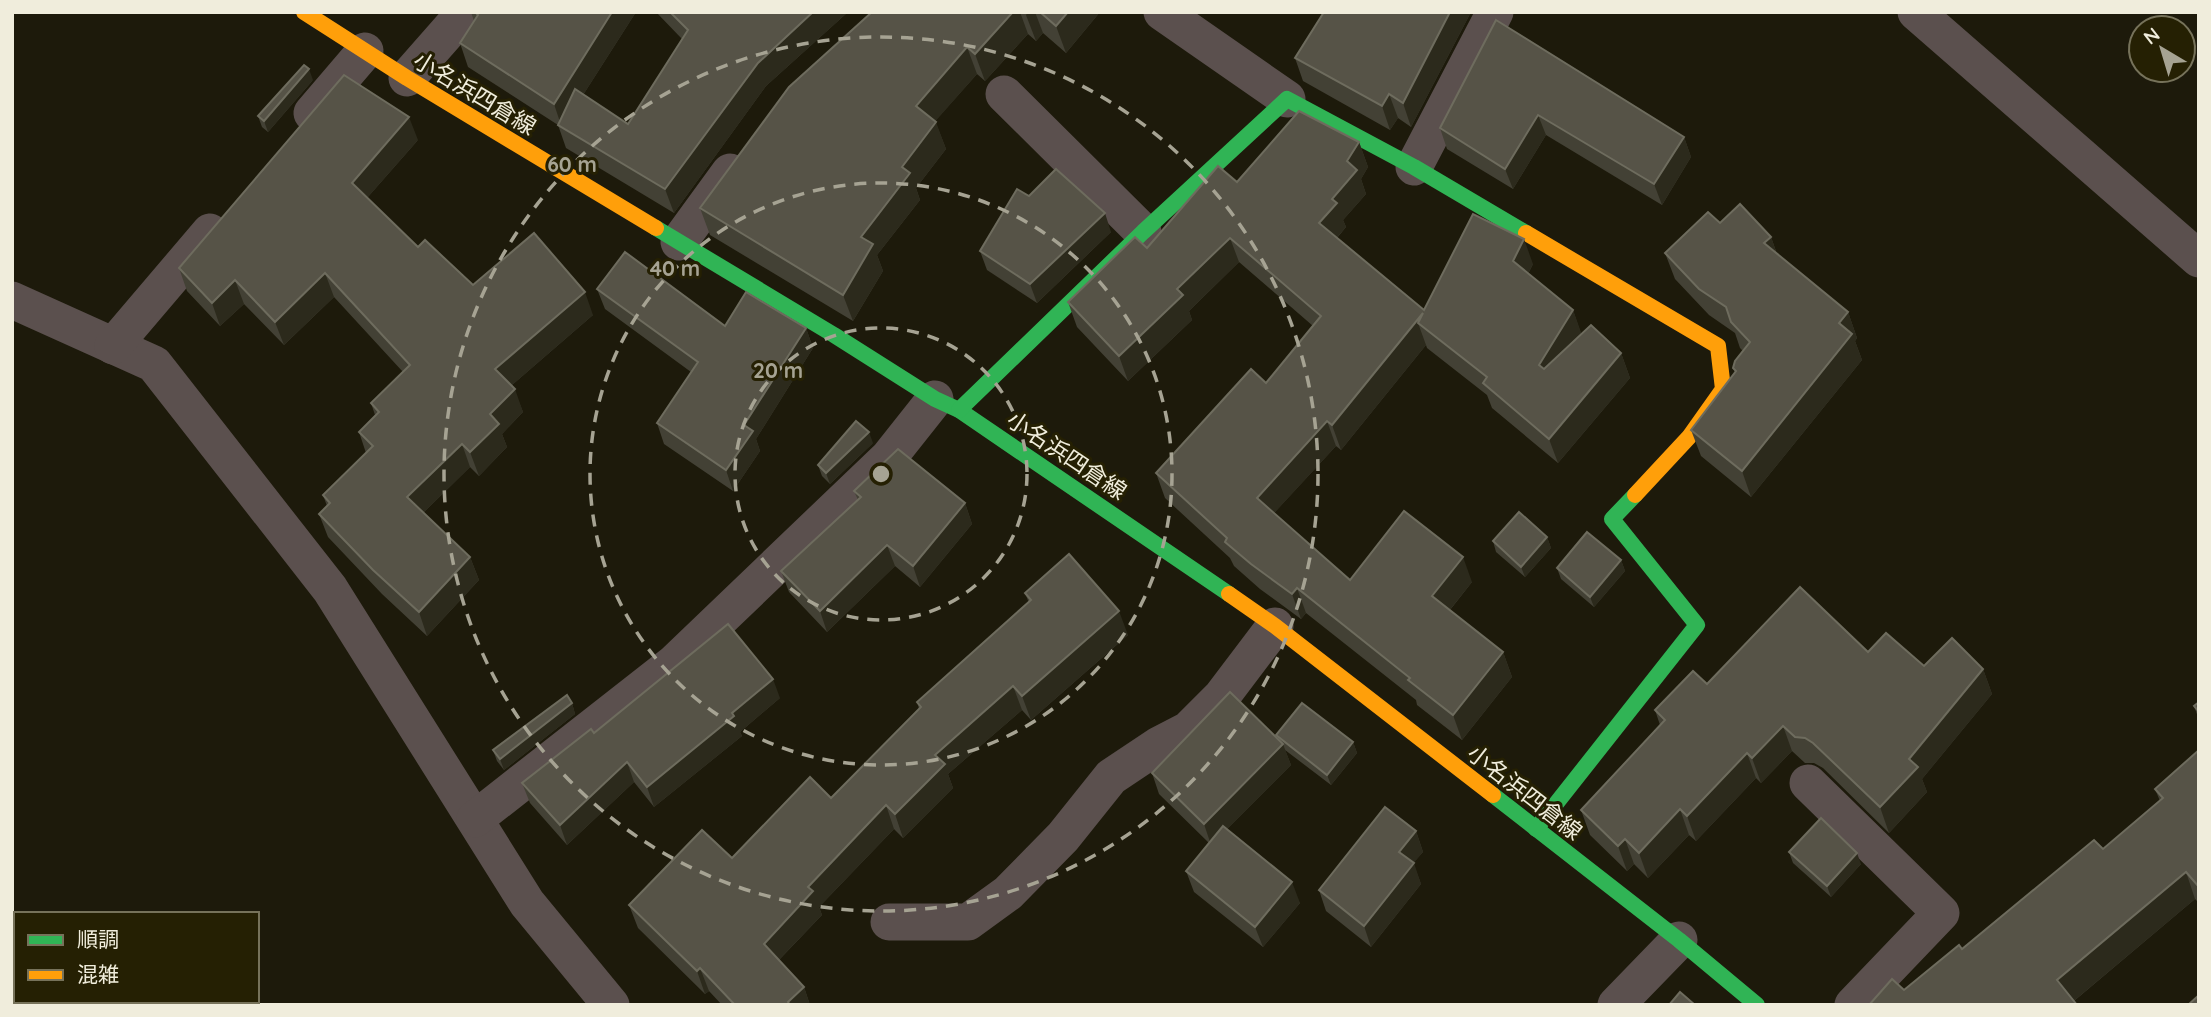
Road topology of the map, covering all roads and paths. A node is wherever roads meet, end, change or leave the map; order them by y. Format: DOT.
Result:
graph roads {
  1 [pos="304,12"];
  2 [pos="465,12"];
  3 [pos="1162,12"];
  4 [pos="1495,12"];
  5 [pos="1916,12"];
  6 [pos="365,51"];
  7 [pos="407,79"];
  8 [pos="1004,94"];
  9 [pos="1287,99"];
  10 [pos="293,135"];
  11 [pos="752,142"];
  12 [pos="1414,167"];
  13 [pos="230,209"];
  14 [pos="1143,232"];
  15 [pos="678,242"];
  16 [pos="2199,259"];
  17 [pos="12,300"];
  18 [pos="114,346"];
  19 [pos="947,404"];
  20 [pos="1275,626"];
  21 [pos="1808,783"];
  22 [pos="475,819"];
  23 [pos="1536,829"];
  24 [pos="889,922"];
  25 [pos="1679,940"];
  26 [pos="611,1005"];
  27 [pos="1616,1005"];
  28 [pos="1757,1005"];
  29 [pos="1853,1005"];
  1 -- 6 [label="main road, 小名浜四倉線"];
  2 -- 7 [label="street"];
  3 -- 9 [label="street"];
  4 -- 12 [label="street"];
  5 -- 16 [label="street"];
  6 -- 7 [label="main road, 小名浜四倉線"];
  6 -- 10 [label="street"];
  7 -- 15 [label="main road, 小名浜四倉線"];
  8 -- 14 [label="street"];
  9 -- 12 [label="main road"];
  9 -- 14 [label="main road"];
  11 -- 15 [label="street"];
  12 -- 23 [label="main road"];
  13 -- 18 [label="street"];
  14 -- 19 [label="main road"];
  15 -- 19 [label="main road, 小名浜四倉線"];
  17 -- 18 [label="street"];
  18 -- 22 [label="street"];
  19 -- 20 [label="main road, 小名浜四倉線"];
  19 -- 22 [label="street"];
  20 -- 23 [label="main road, 小名浜四倉線"];
  20 -- 24 [label="street"];
  21 -- 29 [label="street"];
  22 -- 26 [label="street"];
  23 -- 25 [label="main road, 小名浜四倉線"];
  25 -- 27 [label="street"];
  25 -- 28 [label="main road, 小名浜四倉線"];
}
